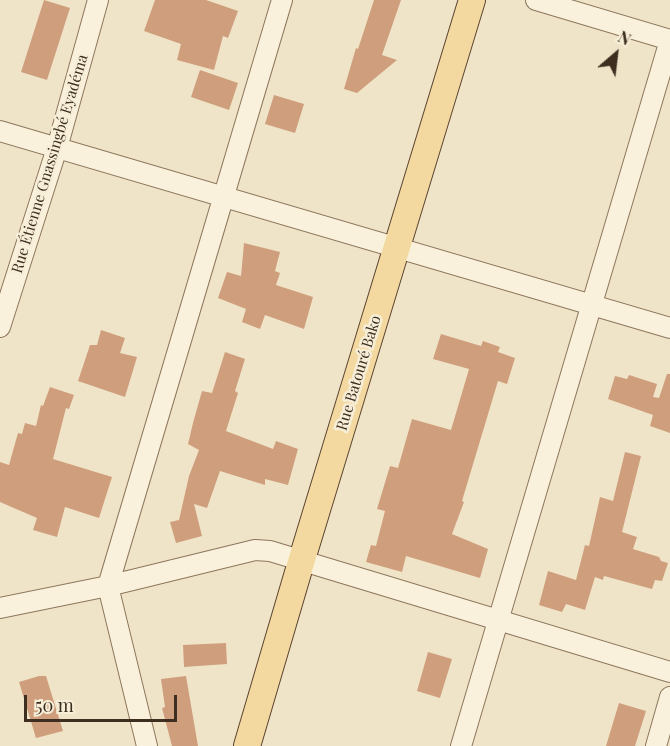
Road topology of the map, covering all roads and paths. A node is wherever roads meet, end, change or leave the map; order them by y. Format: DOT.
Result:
graph roads {
  1 [pos="98,0"];
  2 [pos="282,0"];
  3 [pos="471,0"];
  4 [pos="536,0"];
  5 [pos="670,40"];
  6 [pos="0,131"];
  7 [pos="57,148"];
  8 [pos="223,197"];
  9 [pos="396,249"];
  10 [pos="592,306"];
  11 [pos="0,327"];
  12 [pos="670,328"];
  13 [pos="302,559"];
  14 [pos="108,586"];
  15 [pos="0,608"];
  16 [pos="499,620"];
  17 [pos="670,672"];
  18 [pos="670,697"];
  19 [pos="147,746"];
  20 [pos="247,746"];
  21 [pos="461,746"];
  22 [pos="656,746"];
  1 -- 7 [label="street, Rue Étienne Gnassingbé Eyadéma"];
  2 -- 8 [label="street"];
  3 -- 9 [label="main road, Rue Batouré Bako"];
  4 -- 5 [label="street"];
  5 -- 10 [label="street"];
  6 -- 7 [label="street"];
  7 -- 8 [label="street"];
  7 -- 11 [label="street, Rue Étienne Gnassingbé Eyadéma"];
  8 -- 9 [label="street"];
  8 -- 14 [label="street"];
  9 -- 10 [label="street"];
  9 -- 13 [label="main road, Rue Batouré Bako"];
  10 -- 12 [label="street"];
  10 -- 16 [label="street"];
  13 -- 14 [label="street"];
  13 -- 16 [label="street"];
  13 -- 20 [label="main road, Rue Batouré Bako"];
  14 -- 15 [label="street"];
  14 -- 19 [label="street"];
  16 -- 17 [label="street"];
  16 -- 21 [label="street"];
  18 -- 22 [label="street"];
}
